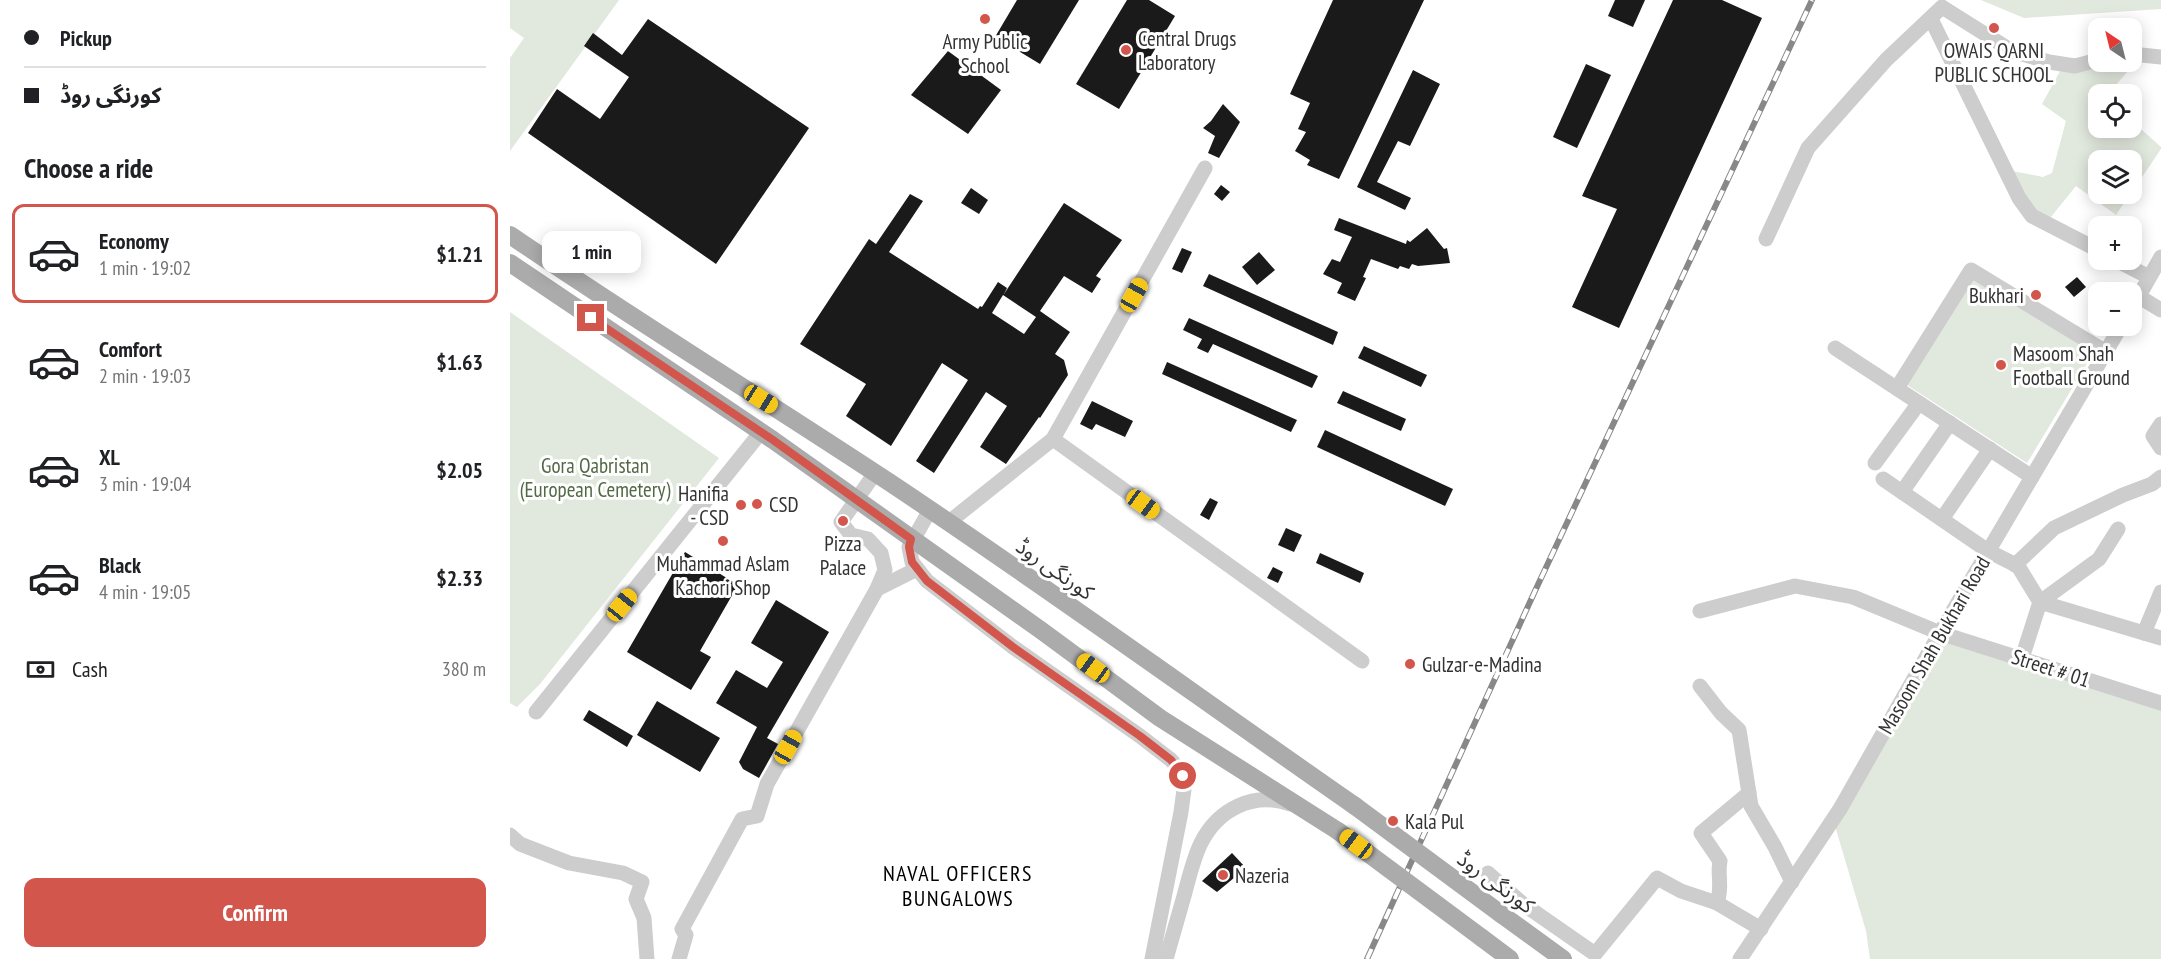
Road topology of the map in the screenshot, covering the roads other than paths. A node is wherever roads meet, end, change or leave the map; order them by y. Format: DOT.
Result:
graph roads {
  1 [pos="1930,19"];
  2 [pos="2142,55"];
  3 [pos="2161,57"];
  4 [pos="2088,63"];
  5 [pos="1205,168"];
  6 [pos="510,235"];
  7 [pos="1766,239"];
  8 [pos="2088,245"];
  9 [pos="2161,257"];
  10 [pos="510,264"];
  11 [pos="2135,270"];
  12 [pos="2149,277"];
  13 [pos="2142,290"];
  14 [pos="2142,304"];
  15 [pos="2161,310"];
  16 [pos="2115,336"];
  17 [pos="1835,348"];
  18 [pos="2106,352"];
  19 [pos="1897,388"];
  20 [pos="1919,403"];
  21 [pos="1950,423"];
  22 [pos="2161,424"];
  23 [pos="761,432"];
  24 [pos="1053,439"];
  25 [pos="2161,448"];
  26 [pos="1990,449"];
  27 [pos="1875,463"];
  28 [pos="875,473"];
  29 [pos="2032,477"];
  30 [pos="2161,477"];
  31 [pos="1883,479"];
  32 [pos="1902,492"];
  33 [pos="857,500"];
  34 [pos="930,510"];
  35 [pos="1942,519"];
  36 [pos="949,522"];
  37 [pos="2118,529"];
  38 [pos="911,539"];
  39 [pos="1988,551"];
  40 [pos="2015,565"];
  41 [pos="916,569"];
  42 [pos="877,589"];
  43 [pos="2161,591"];
  44 [pos="2040,602"];
  45 [pos="1700,611"];
  46 [pos="1940,633"];
  47 [pos="2144,633"];
  48 [pos="2161,638"];
  49 [pos="2022,658"];
  50 [pos="1362,661"];
  51 [pos="1700,686"];
  52 [pos="2161,703"];
  53 [pos="536,712"];
  54 [pos="1749,794"];
  55 [pos="1307,811"];
  56 [pos="510,835"];
  57 [pos="1488,873"];
  58 [pos="1792,882"];
  59 [pos="1717,903"];
  60 [pos="1761,929"];
  61 [pos="1598,957"];
  62 [pos="647,959"];
  63 [pos="679,959"];
  64 [pos="1152,959"];
  65 [pos="1166,959"];
  66 [pos="1510,959"];
  67 [pos="1563,959"];
  68 [pos="1740,959"];
  1 -- 4 [label="street"];
  1 -- 7 [label="street"];
  1 -- 8 [label="street"];
  2 -- 3 [label="street"];
  5 -- 24 [label="street"];
  6 -- 28 [label="main road, کورنگی روڈ"];
  9 -- 12 [label="street"];
  10 -- 23 [label="main road"];
  11 -- 12 [label="street"];
  12 -- 13 [label="street"];
  14 -- 15 [label="street"];
  16 -- 18 [label="street, Masoom Shah Bukhari Road"];
  17 -- 19 [label="street"];
  18 -- 19 [label="street"];
  18 -- 29 [label="street, Masoom Shah Bukhari Road"];
  19 -- 20 [label="street"];
  20 -- 21 [label="street"];
  20 -- 27 [label="street"];
  21 -- 26 [label="street"];
  21 -- 32 [label="street"];
  22 -- 25 [label="street"];
  23 -- 33 [label="main road"];
  23 -- 53 [label="street"];
  24 -- 36 [label="street"];
  24 -- 50 [label="street"];
  26 -- 29 [label="street"];
  26 -- 35 [label="street"];
  28 -- 33 [label="street"];
  28 -- 34 [label="main road, کورنگی روڈ"];
  29 -- 39 [label="street, Masoom Shah Bukhari Road"];
  30 -- 40 [label="street"];
  31 -- 32 [label="street"];
  32 -- 35 [label="street"];
  33 -- 38 [label="main road"];
  33 -- 42 [label="street"];
  34 -- 36 [label="main road, کورنگی روڈ"];
  34 -- 38 [label="street"];
  35 -- 39 [label="street"];
  36 -- 67 [label="main road, کورنگی روڈ, bridge"];
  37 -- 44 [label="street"];
  38 -- 41 [label="street"];
  38 -- 55 [label="main road"];
  39 -- 40 [label="street"];
  39 -- 46 [label="street, Masoom Shah Bukhari Road"];
  40 -- 44 [label="street"];
  41 -- 42 [label="street"];
  41 -- 64 [label="street"];
  42 -- 63 [label="street"];
  43 -- 47 [label="street"];
  44 -- 47 [label="street"];
  44 -- 49 [label="street"];
  45 -- 46 [label="street, Street # 01"];
  46 -- 49 [label="street, Street # 01"];
  46 -- 58 [label="street, Masoom Shah Bukhari Road"];
  47 -- 48 [label="street"];
  49 -- 52 [label="street, Street # 01"];
  51 -- 54 [label="street"];
  54 -- 58 [label="street"];
  54 -- 59 [label="street"];
  55 -- 65 [label="street"];
  55 -- 66 [label="main road, bridge"];
  56 -- 62 [label="street"];
  57 -- 61 [label="street"];
  58 -- 60 [label="street, Masoom Shah Bukhari Road"];
  59 -- 60 [label="street"];
  59 -- 61 [label="street"];
  60 -- 68 [label="street, Masoom Shah Bukhari Road"];
}
